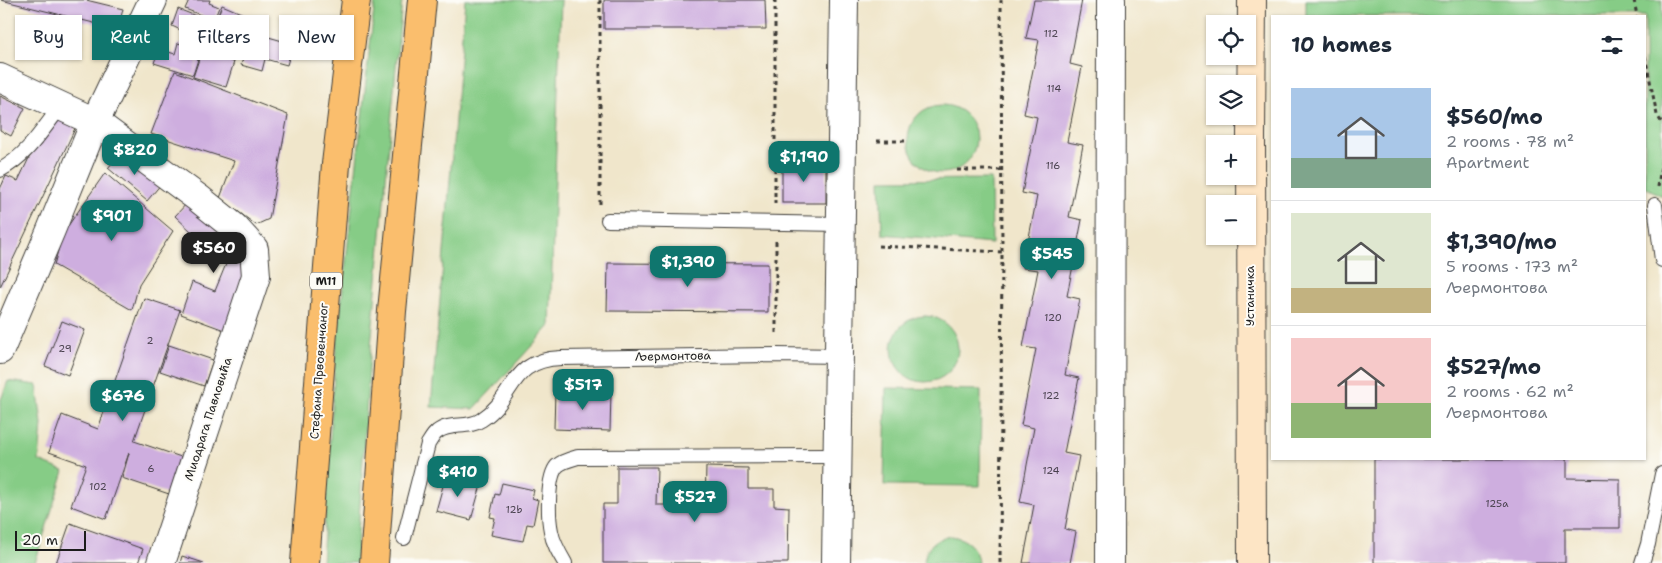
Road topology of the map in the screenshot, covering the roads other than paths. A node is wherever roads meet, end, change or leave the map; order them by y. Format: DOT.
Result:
graph roads {
  1 [pos="153,0"];
  2 [pos="356,0"];
  3 [pos="422,0"];
  4 [pos="844,0"];
  5 [pos="1111,0"];
  6 [pos="1252,0"];
  7 [pos="0,78"];
  8 [pos="61,106"];
  9 [pos="95,122"];
  10 [pos="0,170"];
  11 [pos="1655,206"];
  12 [pos="608,220"];
  13 [pos="841,224"];
  14 [pos="1662,260"];
  15 [pos="0,350"];
  16 [pos="840,356"];
  17 [pos="838,456"];
  18 [pos="1662,474"];
  19 [pos="404,538"];
  20 [pos="161,563"];
  21 [pos="305,563"];
  22 [pos="374,563"];
  23 [pos="565,563"];
  24 [pos="836,563"];
  25 [pos="1110,563"];
  26 [pos="1252,563"];
  27 [pos="1642,563"];
  1 -- 9 [label="street"];
  2 -- 21 [label="highway, Стефана Првовенчаног / M11"];
  3 -- 22 [label="highway"];
  4 -- 13 [label="street"];
  5 -- 25 [label="street"];
  6 -- 26 [label="main road, Устаничка"];
  7 -- 8 [label="street"];
  8 -- 9 [label="street"];
  8 -- 10 [label="lane"];
  9 -- 15 [label="street"];
  9 -- 20 [label="street, Миодрага Павловића"];
  11 -- 14 [label="lane"];
  12 -- 13 [label="lane"];
  13 -- 16 [label="street"];
  16 -- 17 [label="street"];
  16 -- 19 [label="lane, Љермонтова"];
  17 -- 23 [label="lane"];
  17 -- 24 [label="street"];
  18 -- 27 [label="lane"];
}
